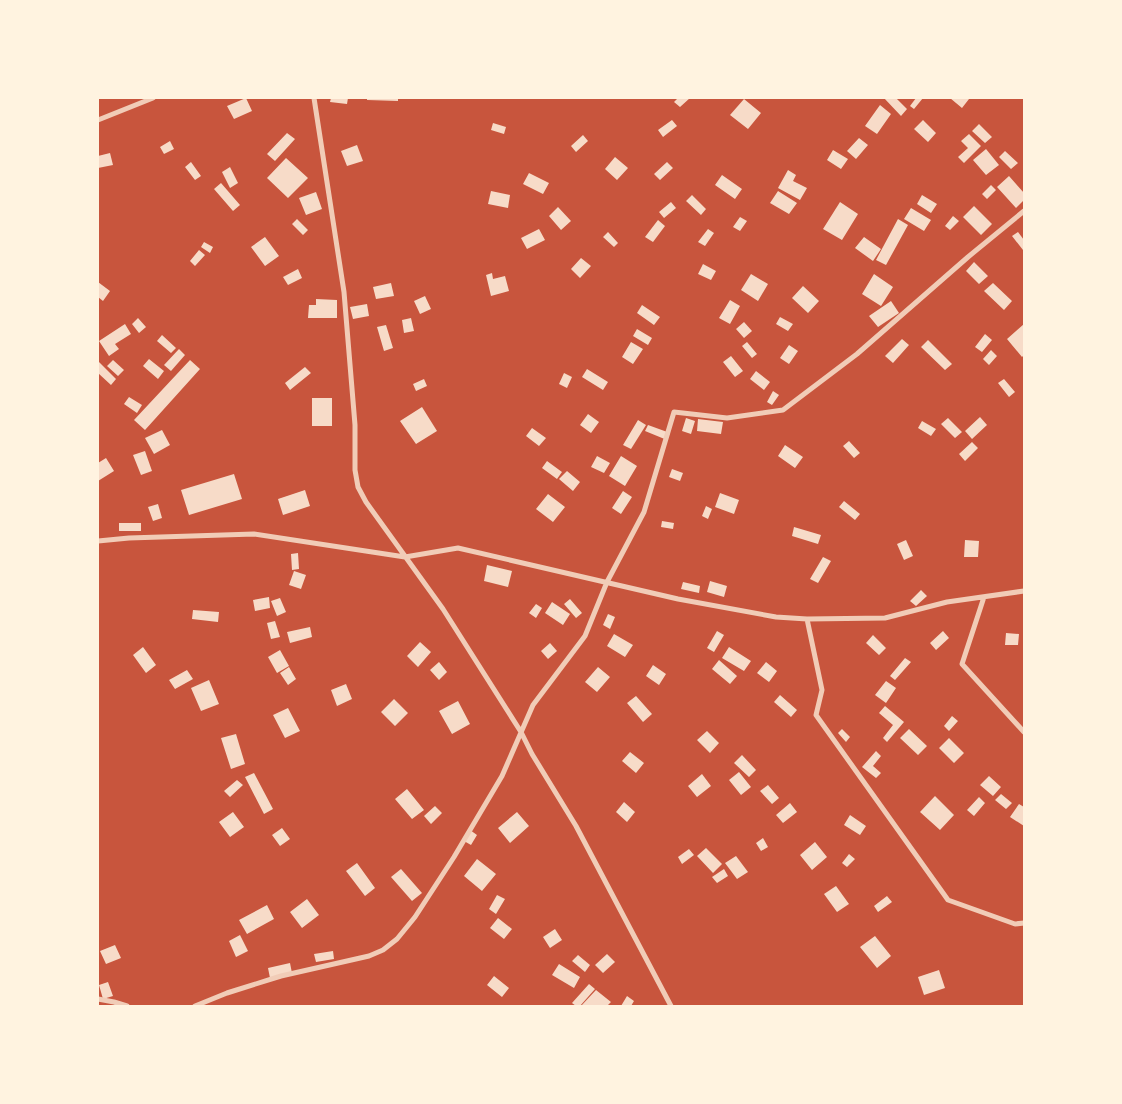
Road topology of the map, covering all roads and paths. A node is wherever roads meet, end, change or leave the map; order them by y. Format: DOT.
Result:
graph roads {
  1 [pos="152,98"];
  2 [pos="314,98"];
  3 [pos="98,120"];
  4 [pos="1024,211"];
  5 [pos="98,541"];
  6 [pos="405,557"];
  7 [pos="607,582"];
  8 [pos="1024,591"];
  9 [pos="984,597"];
  10 [pos="807,619"];
  11 [pos="521,732"];
  12 [pos="1024,732"];
  13 [pos="1024,923"];
  14 [pos="98,999"];
  15 [pos="127,1006"];
  16 [pos="195,1006"];
  17 [pos="671,1006"];
  1 -- 3 [label="street"];
  2 -- 6 [label="street"];
  4 -- 7 [label="street"];
  5 -- 6 [label="street"];
  6 -- 7 [label="street"];
  6 -- 11 [label="street"];
  7 -- 10 [label="street"];
  7 -- 11 [label="street"];
  8 -- 9 [label="street"];
  9 -- 10 [label="street"];
  9 -- 12 [label="street"];
  10 -- 13 [label="street"];
  11 -- 16 [label="street"];
  11 -- 17 [label="street"];
  14 -- 15 [label="street"];
}
